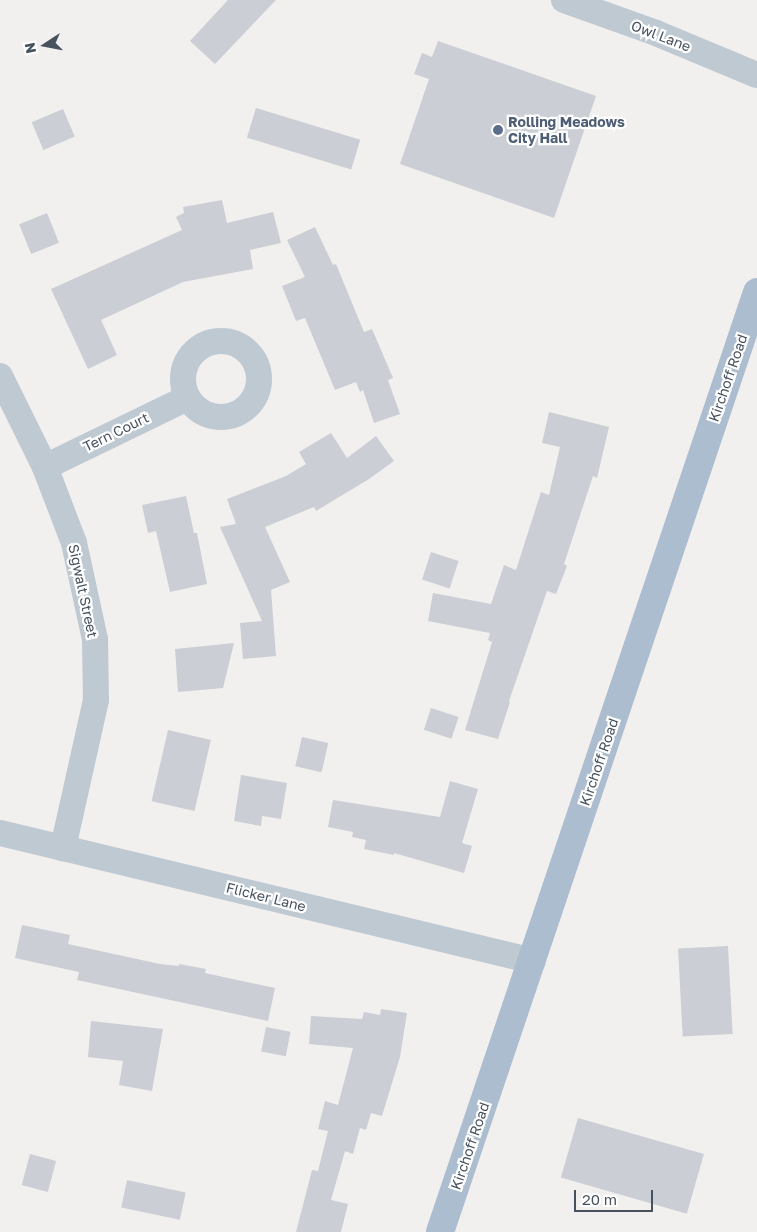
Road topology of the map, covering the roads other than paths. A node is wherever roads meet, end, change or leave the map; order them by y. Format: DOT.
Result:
graph roads {
  1 [pos="564,0"];
  2 [pos="757,75"];
  3 [pos="757,292"];
  4 [pos="0,376"];
  5 [pos="187,398"];
  6 [pos="45,467"];
  7 [pos="0,833"];
  8 [pos="63,848"];
  9 [pos="532,961"];
  10 [pos="440,1232"];
  1 -- 2 [label="street, Owl Lane"];
  3 -- 9 [label="main road, Kirchoff Road"];
  4 -- 6 [label="street, Sigwalt Street"];
  5 -- 6 [label="street, Tern Court"];
  6 -- 8 [label="street, Sigwalt Street"];
  7 -- 8 [label="street, Flicker Lane"];
  8 -- 9 [label="street, Flicker Lane"];
  9 -- 10 [label="main road, Kirchoff Road"];
}
